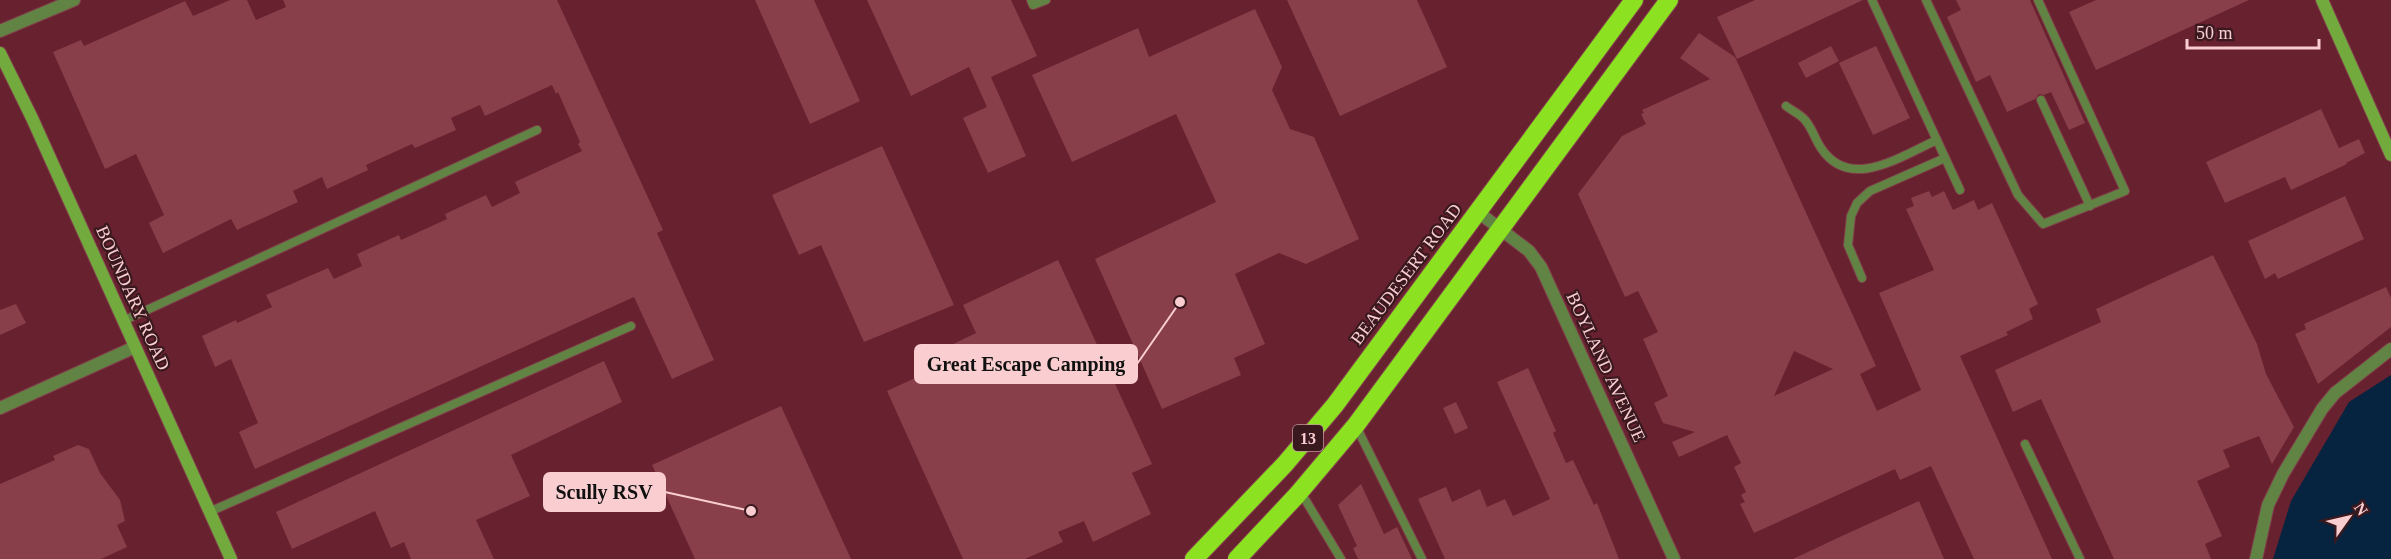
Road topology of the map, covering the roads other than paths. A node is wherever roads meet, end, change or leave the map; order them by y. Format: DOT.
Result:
graph roads {
  1 [pos="74,0"];
  2 [pos="1031,0"];
  3 [pos="1046,0"];
  4 [pos="1634,0"];
  5 [pos="1669,0"];
  6 [pos="1872,0"];
  7 [pos="1926,0"];
  8 [pos="2038,0"];
  9 [pos="2322,0"];
  10 [pos="0,31"];
  11 [pos="0,53"];
  12 [pos="2041,100"];
  13 [pos="1786,106"];
  14 [pos="537,130"];
  15 [pos="1937,140"];
  16 [pos="2390,152"];
  17 [pos="1945,158"];
  18 [pos="1960,190"];
  19 [pos="2090,206"];
  20 [pos="1478,212"];
  21 [pos="1501,229"];
  22 [pos="1862,278"];
  23 [pos="123,321"];
  24 [pos="631,326"];
  25 [pos="135,346"];
  26 [pos="2391,349"];
  27 [pos="0,408"];
  28 [pos="1356,425"];
  29 [pos="2025,444"];
  30 [pos="1300,491"];
  31 [pos="209,512"];
  32 [pos="231,559"];
  33 [pos="1194,559"];
  34 [pos="1237,559"];
  35 [pos="1341,559"];
  36 [pos="1422,559"];
  37 [pos="1674,559"];
  38 [pos="2080,559"];
  39 [pos="2256,559"];
  1 -- 10 [label="street"];
  2 -- 3 [label="lane"];
  4 -- 20 [label="highway, BEAUDESERT ROAD / 13"];
  5 -- 21 [label="highway, 13"];
  6 -- 15 [label="lane"];
  7 -- 19 [label="lane"];
  8 -- 19 [label="lane"];
  9 -- 16 [label="main road"];
  11 -- 23 [label="main road, BOUNDARY ROAD"];
  12 -- 19 [label="lane"];
  13 -- 15 [label="lane"];
  14 -- 23 [label="lane"];
  15 -- 17 [label="lane"];
  17 -- 18 [label="lane"];
  17 -- 22 [label="lane"];
  20 -- 21 [label="street, BOYLAND AVENUE"];
  20 -- 33 [label="highway, BEAUDESERT ROAD / 13"];
  21 -- 28 [label="highway, 13"];
  21 -- 37 [label="street, BOYLAND AVENUE"];
  23 -- 25 [label="main road, BOUNDARY ROAD"];
  24 -- 31 [label="lane"];
  25 -- 27 [label="street"];
  25 -- 31 [label="main road, BOUNDARY ROAD"];
  26 -- 39 [label="street"];
  28 -- 30 [label="highway, 13"];
  28 -- 36 [label="lane"];
  29 -- 38 [label="lane"];
  30 -- 34 [label="highway, 13"];
  30 -- 35 [label="lane"];
  31 -- 32 [label="main road, BOUNDARY ROAD"];
}
